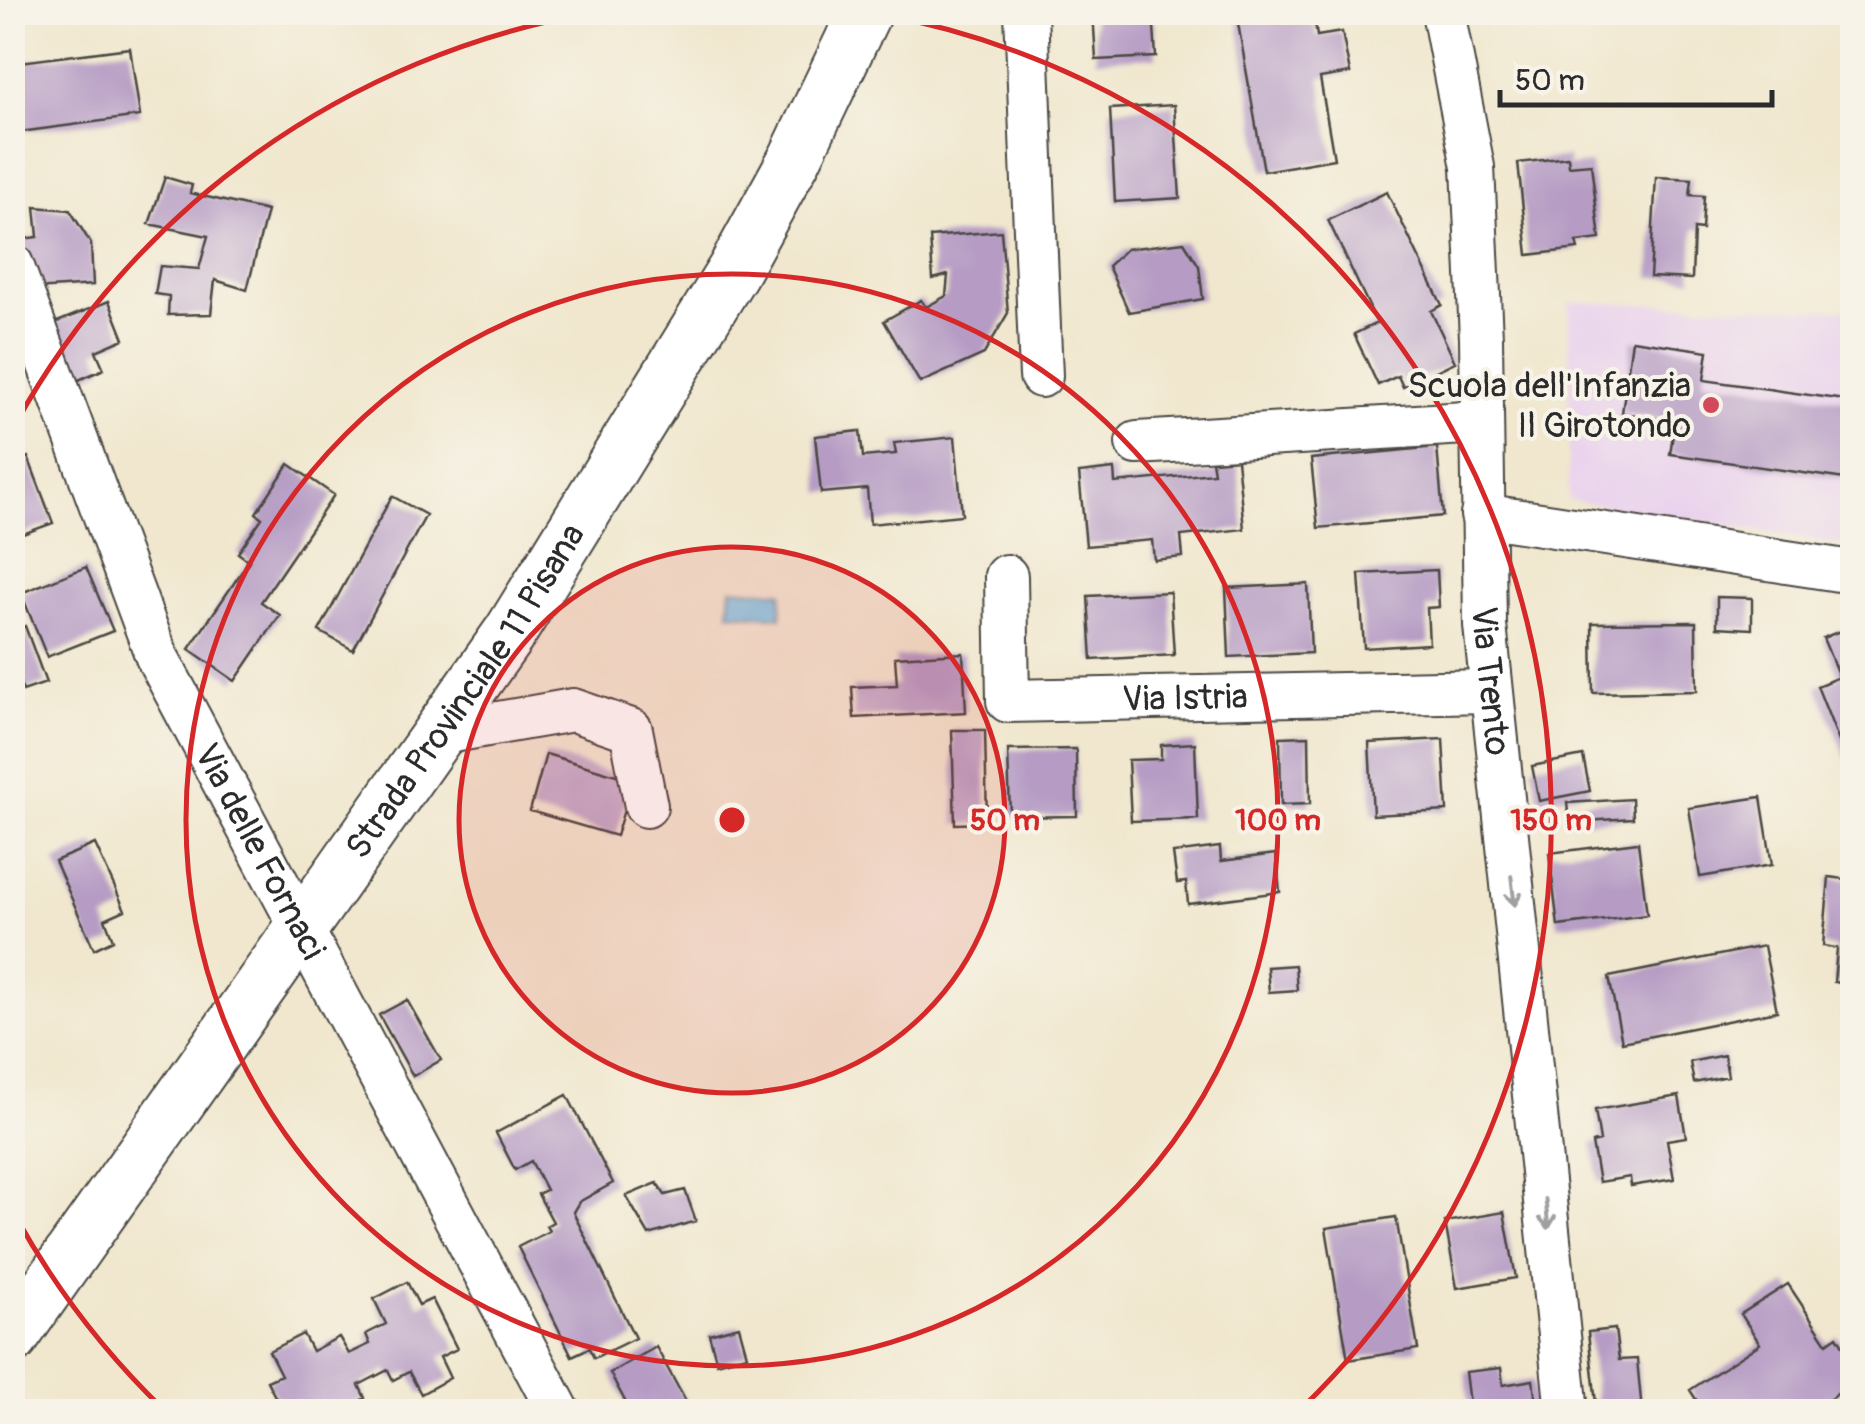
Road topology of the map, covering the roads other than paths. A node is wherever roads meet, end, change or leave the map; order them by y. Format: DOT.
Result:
graph roads {
  1 [pos="865,12"];
  2 [pos="1026,12"];
  3 [pos="1443,12"];
  4 [pos="12,265"];
  5 [pos="1041,376"];
  6 [pos="1482,422"];
  7 [pos="1138,443"];
  8 [pos="1482,514"];
  9 [pos="1852,572"];
  10 [pos="1006,576"];
  11 [pos="1490,691"];
  12 [pos="442,733"];
  13 [pos="646,806"];
  14 [pos="298,931"];
  15 [pos="12,1338"];
  16 [pos="559,1412"];
  17 [pos="1566,1412"];
  1 -- 12 [label="main road, Strada Provinciale 11 Pisana"];
  2 -- 5 [label="street"];
  3 -- 6 [label="street, Via Trento"];
  4 -- 14 [label="street, Via delle Fornaci"];
  6 -- 7 [label="street"];
  6 -- 8 [label="street, Via Trento"];
  8 -- 9 [label="street"];
  8 -- 11 [label="street, Via Trento"];
  10 -- 11 [label="street, Via Istria"];
  11 -- 17 [label="street, Via Trento, one-way"];
  12 -- 13 [label="street"];
  12 -- 14 [label="main road, Strada Provinciale 11 Pisana"];
  14 -- 15 [label="main road, Strada Provinciale 11 Pisana"];
  14 -- 16 [label="street, Via delle Fornaci"];
}
